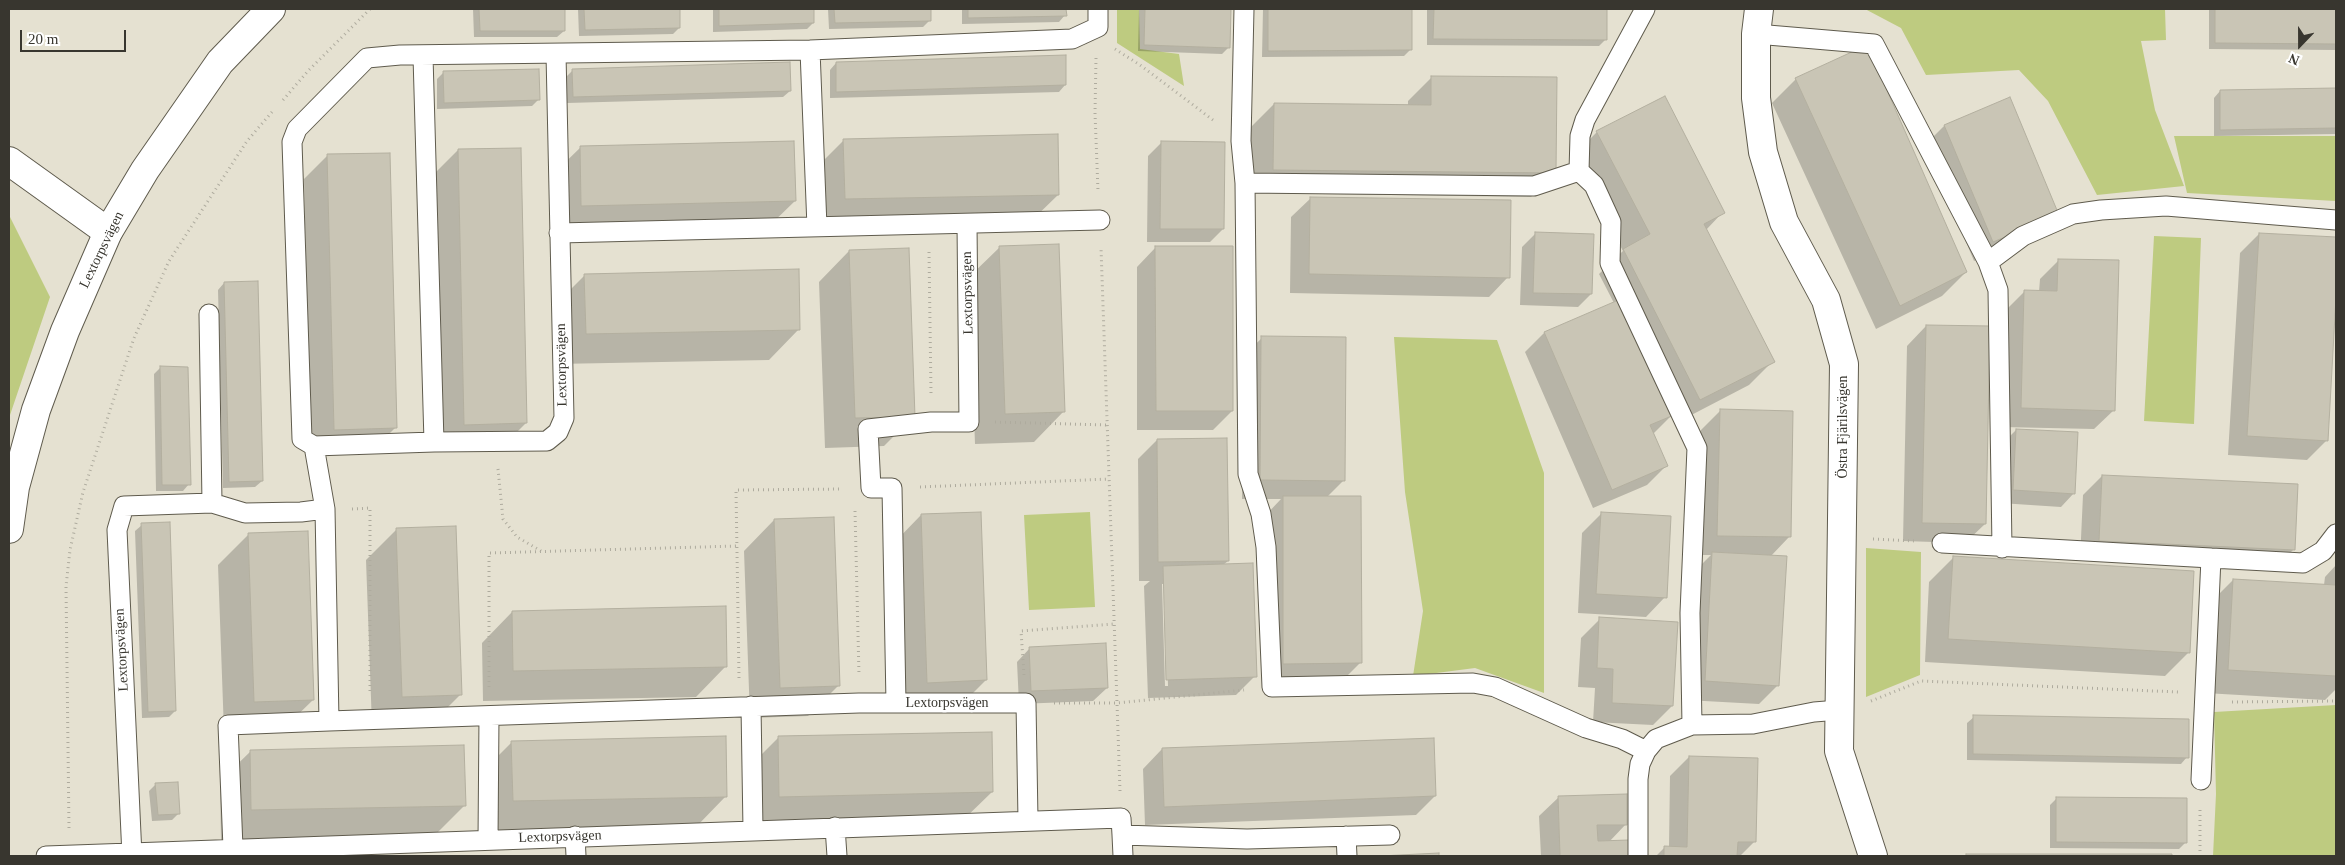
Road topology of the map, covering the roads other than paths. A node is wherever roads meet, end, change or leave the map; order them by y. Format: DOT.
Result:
graph roads {
  1 [pos="271,9"];
  2 [pos="1244,9"];
  3 [pos="1645,9"];
  4 [pos="1098,18"];
  5 [pos="1758,21"];
  6 [pos="810,50"];
  7 [pos="556,54"];
  8 [pos="423,56"];
  9 [pos="9,161"];
  10 [pos="1579,171"];
  11 [pos="1245,183"];
  12 [pos="1100,220"];
  13 [pos="2336,220"];
  14 [pos="967,224"];
  15 [pos="817,227"];
  16 [pos="108,232"];
  17 [pos="559,233"];
  18 [pos="1988,262"];
  19 [pos="209,314"];
  20 [pos="434,442"];
  21 [pos="314,446"];
  22 [pos="212,504"];
  23 [pos="325,510"];
  24 [pos="9,529"];
  25 [pos="2336,534"];
  26 [pos="1942,543"];
  27 [pos="2002,548"];
  28 [pos="2211,558"];
  29 [pos="896,703"];
  30 [pos="745,707"];
  31 [pos="1839,710"];
  32 [pos="489,716"];
  33 [pos="329,721"];
  34 [pos="1692,725"];
  35 [pos="1646,751"];
  36 [pos="2201,780"];
  37 [pos="1028,820"];
  38 [pos="1122,826"];
  39 [pos="835,827"];
  40 [pos="753,830"];
  41 [pos="1390,835"];
  42 [pos="575,836"];
  43 [pos="1346,836"];
  44 [pos="488,840"];
  45 [pos="1247,848"];
  46 [pos="446,849"];
  47 [pos="227,851"];
  48 [pos="313,851"];
  49 [pos="69,855"];
  50 [pos="132,855"];
  51 [pos="46,856"];
  52 [pos="576,856"];
  53 [pos="837,856"];
  54 [pos="1123,856"];
  55 [pos="1347,856"];
  56 [pos="1638,856"];
  57 [pos="1873,856"];
  1 -- 16 [label="street, Lextorpsvägen"];
  2 -- 11 [label="lane"];
  3 -- 10 [label="lane"];
  4 -- 6 [label="lane"];
  5 -- 18 [label="lane"];
  5 -- 31 [label="street, Östra Fjärilsvägen"];
  6 -- 7 [label="lane"];
  6 -- 15 [label="lane"];
  7 -- 8 [label="lane"];
  7 -- 17 [label="lane, Lextorpsvägen"];
  8 -- 20 [label="lane"];
  8 -- 21 [label="lane"];
  9 -- 16 [label="street"];
  10 -- 11 [label="lane"];
  10 -- 34 [label="lane"];
  11 -- 35 [label="lane"];
  12 -- 14 [label="lane"];
  13 -- 18 [label="lane"];
  14 -- 15 [label="lane"];
  14 -- 29 [label="lane, Lextorpsvägen"];
  15 -- 17 [label="lane"];
  16 -- 24 [label="street, Lextorpsvägen"];
  17 -- 20 [label="lane, Lextorpsvägen"];
  18 -- 27 [label="lane"];
  19 -- 22 [label="lane"];
  20 -- 21 [label="lane, Lextorpsvägen"];
  21 -- 23 [label="lane"];
  22 -- 23 [label="lane, Lextorpsvägen"];
  22 -- 50 [label="lane, Lextorpsvägen"];
  23 -- 33 [label="lane"];
  25 -- 28 [label="lane"];
  26 -- 27 [label="lane"];
  27 -- 28 [label="lane"];
  28 -- 36 [label="lane"];
  29 -- 30 [label="lane, Lextorpsvägen"];
  29 -- 37 [label="lane, Lextorpsvägen"];
  30 -- 32 [label="lane, Lextorpsvägen"];
  30 -- 40 [label="lane"];
  31 -- 34 [label="lane"];
  31 -- 57 [label="street, Östra Fjärilsvägen"];
  32 -- 33 [label="lane, Lextorpsvägen"];
  32 -- 44 [label="lane"];
  33 -- 47 [label="lane, Lextorpsvägen"];
  34 -- 35 [label="lane"];
  35 -- 56 [label="lane"];
  37 -- 38 [label="lane, Lextorpsvägen"];
  37 -- 39 [label="lane, Lextorpsvägen"];
  38 -- 45 [label="lane, Lextorpsvägen"];
  38 -- 54 [label="lane"];
  39 -- 40 [label="lane, Lextorpsvägen"];
  39 -- 53 [label="lane"];
  40 -- 42 [label="lane, Lextorpsvägen"];
  41 -- 43 [label="lane, Lextorpsvägen"];
  42 -- 44 [label="lane, Lextorpsvägen"];
  42 -- 52 [label="lane"];
  43 -- 45 [label="lane, Lextorpsvägen"];
  43 -- 55 [label="lane"];
  44 -- 46 [label="lane, Lextorpsvägen"];
  46 -- 48 [label="lane, Lextorpsvägen"];
  47 -- 48 [label="lane, Lextorpsvägen"];
  47 -- 50 [label="lane, Lextorpsvägen"];
  49 -- 50 [label="lane, Lextorpsvägen"];
  49 -- 51 [label="lane, Lextorpsvägen"];
}
